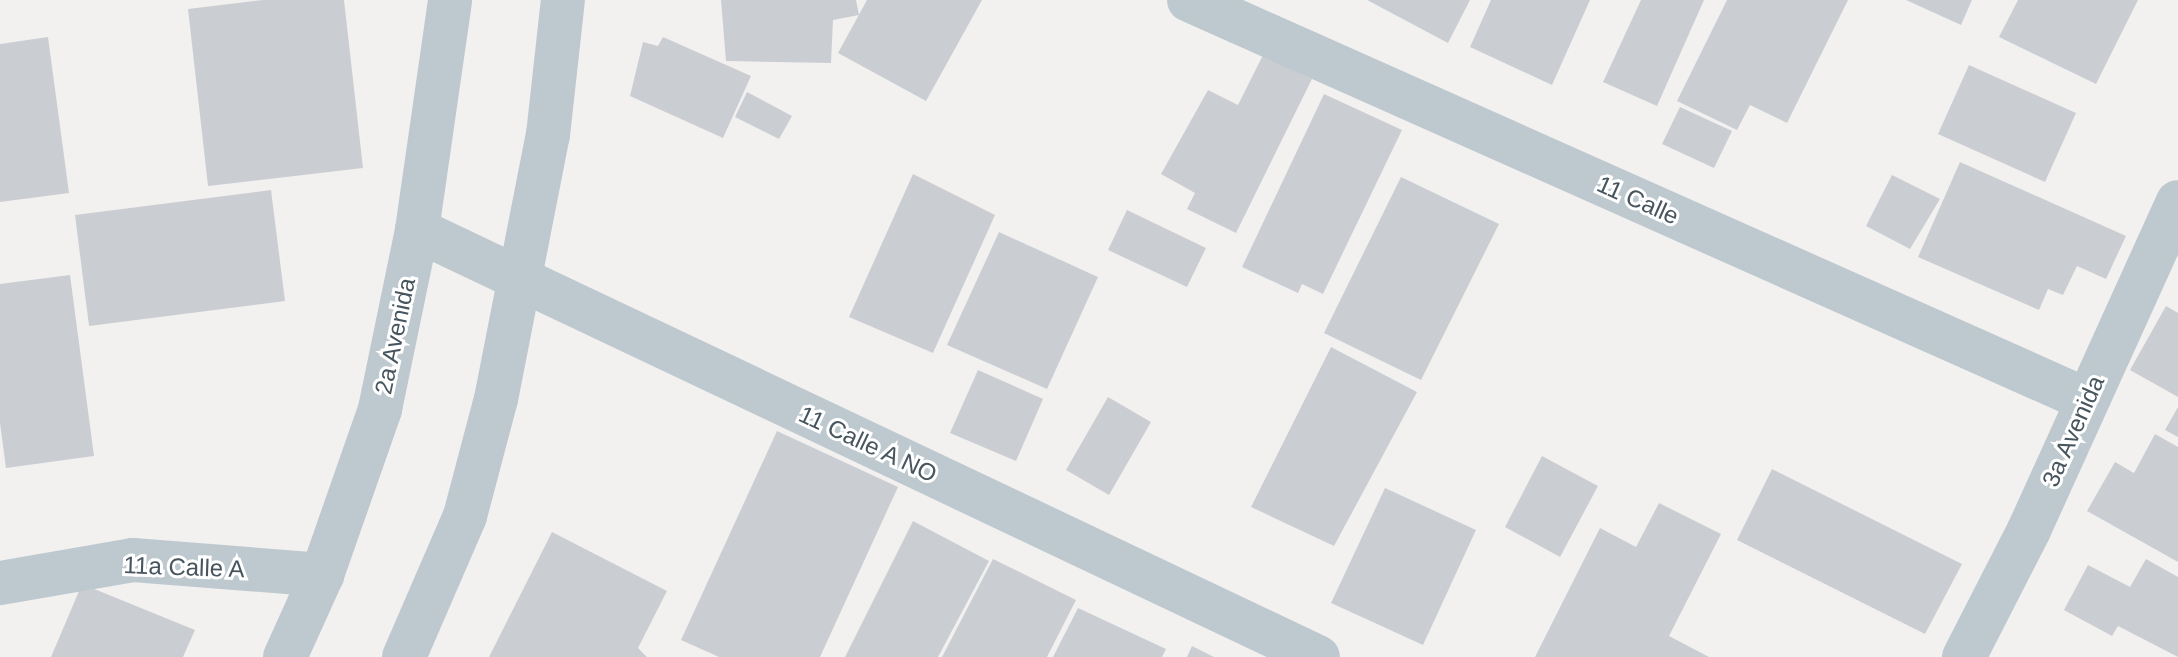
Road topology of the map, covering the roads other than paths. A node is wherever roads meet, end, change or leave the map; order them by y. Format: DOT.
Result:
graph roads {
  1 [pos="450,0"];
  2 [pos="563,0"];
  3 [pos="1189,0"];
  4 [pos="2178,202"];
  5 [pos="417,230"];
  6 [pos="523,281"];
  7 [pos="2087,400"];
  8 [pos="322,575"];
  9 [pos="0,583"];
  10 [pos="285,657"];
  11 [pos="404,657"];
  12 [pos="1318,657"];
  13 [pos="1964,657"];
  1 -- 5 [label="street, 2a Avenida"];
  2 -- 6 [label="street"];
  3 -- 7 [label="street, 11 Calle"];
  4 -- 7 [label="street, 3a Avenida"];
  5 -- 6 [label="street, 11 Calle A NO"];
  5 -- 8 [label="street, 2a Avenida"];
  6 -- 11 [label="street"];
  6 -- 12 [label="street, 11 Calle A NO"];
  7 -- 13 [label="street, 3a Avenida"];
  8 -- 9 [label="street, 11a Calle A"];
  8 -- 10 [label="street, 2a Avenida"];
}
